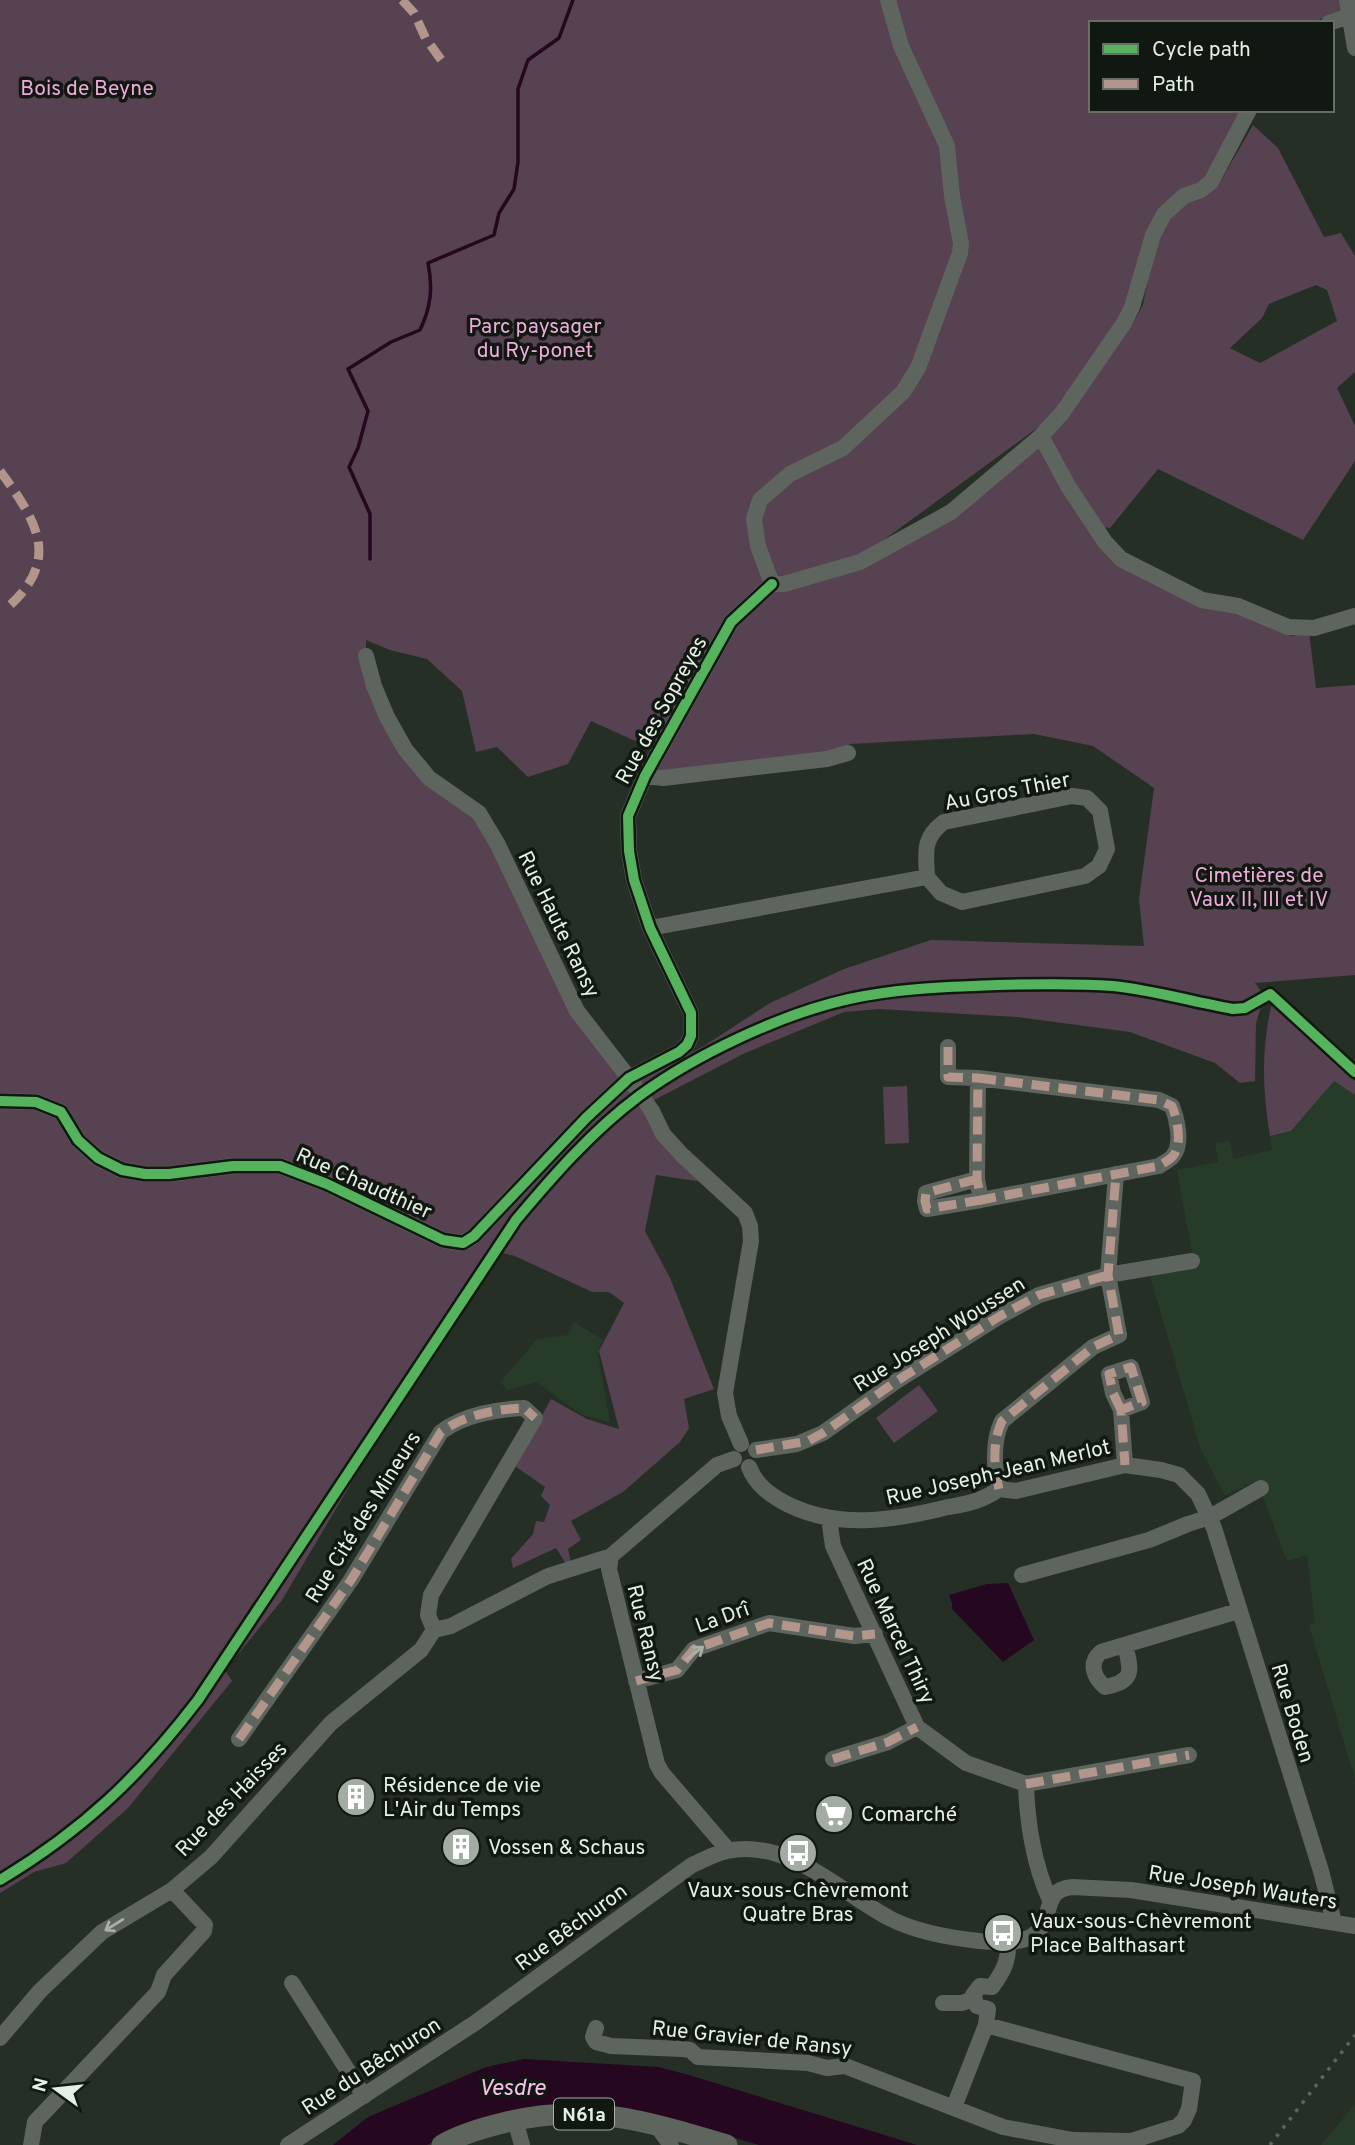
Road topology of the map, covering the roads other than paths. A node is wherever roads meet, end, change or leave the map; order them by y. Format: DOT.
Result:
graph roads {
  1 [pos="888,0"];
  2 [pos="1350,10"];
  3 [pos="1332,21"];
  4 [pos="1355,48"];
  5 [pos="1248,112"];
  6 [pos="1041,436"];
  7 [pos="772,584"];
  8 [pos="1355,616"];
  9 [pos="366,656"];
  10 [pos="848,753"];
  11 [pos="645,776"];
  12 [pos="928,877"];
  13 [pos="650,928"];
  14 [pos="948,1047"];
  15 [pos="978,1077"];
  16 [pos="629,1078"];
  17 [pos="0,1101"];
  18 [pos="1116,1174"];
  19 [pos="977,1179"];
  20 [pos="981,1200"];
  21 [pos="1192,1261"];
  22 [pos="1108,1275"];
  23 [pos="1121,1410"];
  24 [pos="744,1451"];
  25 [pos="1125,1465"];
  26 [pos="1261,1488"];
  27 [pos="999,1489"];
  28 [pos="1210,1517"];
  29 [pos="830,1519"];
  30 [pos="611,1556"];
  31 [pos="1022,1575"];
  32 [pos="1238,1611"];
  33 [pos="434,1630"];
  34 [pos="875,1634"];
  35 [pos="1125,1645"];
  36 [pos="292,1666"];
  37 [pos="636,1681"];
  38 [pos="917,1727"];
  39 [pos="239,1739"];
  40 [pos="1189,1755"];
  41 [pos="832,1759"];
  42 [pos="1026,1784"];
  43 [pos="729,1850"];
  44 [pos="172,1890"];
  45 [pos="1051,1900"];
  46 [pos="1334,1923"];
  47 [pos="1355,1926"];
  48 [pos="1009,1942"];
  49 [pos="292,1983"];
  50 [pos="992,1987"];
  51 [pos="973,1999"];
  52 [pos="943,2003"];
  53 [pos="987,2017"];
  54 [pos="477,2022"];
  55 [pos="596,2028"];
  56 [pos="0,2038"];
  57 [pos="364,2095"];
  58 [pos="954,2107"];
  59 [pos="515,2120"];
  60 [pos="653,2135"];
  61 [pos="31,2145"];
  62 [pos="288,2145"];
  63 [pos="442,2145"];
  64 [pos="522,2145"];
  65 [pos="671,2145"];
  66 [pos="727,2145"];
  1 -- 7 [label="street"];
  2 -- 3 [label="street"];
  2 -- 4 [label="street"];
  5 -- 6 [label="street"];
  6 -- 7 [label="street"];
  6 -- 8 [label="street"];
  7 -- 11 [label="street, Rue des Sopreyes"];
  9 -- 16 [label="street, Rue Haute Ransy"];
  10 -- 11 [label="street, Rue des Sopreyes"];
  11 -- 13 [label="street, Rue des Sopreyes"];
  12 -- 12 [label="street, Au Gros Thier"];
  12 -- 13 [label="street"];
  13 -- 16 [label="street, Rue des Sopreyes"];
  14 -- 15 [label="street"];
  15 -- 18 [label="street"];
  15 -- 19 [label="street"];
  16 -- 17 [label="street, Rue Chaudthier"];
  16 -- 24 [label="street, Rue Haute Ransy"];
  18 -- 20 [label="street"];
  18 -- 22 [label="street"];
  19 -- 20 [label="street"];
  19 -- 20 [label="street"];
  21 -- 22 [label="street, Rue Joseph Woussen"];
  22 -- 24 [label="street, Rue Joseph Woussen"];
  22 -- 27 [label="street"];
  23 -- 25 [label="street"];
  24 -- 29 [label="street, Rue Joseph-Jean Merlot"];
  24 -- 30 [label="street"];
  25 -- 27 [label="street, Rue Joseph-Jean Merlot"];
  25 -- 28 [label="street, Rue Joseph-Jean Merlot"];
  26 -- 28 [label="street"];
  27 -- 29 [label="street, Rue Joseph-Jean Merlot"];
  28 -- 31 [label="street"];
  28 -- 32 [label="street, Rue Boden"];
  29 -- 34 [label="street, Rue Marcel Thiry"];
  30 -- 33 [label="street"];
  30 -- 37 [label="street, Rue Ransy"];
  32 -- 35 [label="street"];
  32 -- 46 [label="street, Rue Boden"];
  33 -- 36 [label="street, Rue Cité des Mineurs"];
  33 -- 44 [label="street, Rue des Haisses"];
  37 -- 34 [label="street, La Drî, one-way"];
  34 -- 38 [label="street, Rue Marcel Thiry"];
  36 -- 39 [label="street, Rue des Haisses"];
  37 -- 43 [label="street, Rue Ransy"];
  38 -- 41 [label="street"];
  38 -- 42 [label="street, Rue Marcel Thiry"];
  40 -- 42 [label="street"];
  42 -- 45 [label="street"];
  43 -- 48 [label="street"];
  43 -- 54 [label="street, Rue Bêchuron"];
  44 -- 56 [label="street, Rue des Haisses, one-way"];
  44 -- 61 [label="street"];
  45 -- 46 [label="street, Rue Joseph Wauters"];
  45 -- 48 [label="street"];
  46 -- 47 [label="street, Rue Joseph Wauters"];
  48 -- 50 [label="street"];
  49 -- 57 [label="street"];
  50 -- 51 [label="street"];
  50 -- 53 [label="street"];
  51 -- 52 [label="street"];
  51 -- 53 [label="street"];
  53 -- 58 [label="street"];
  53 -- 58 [label="street, Rue Gravier de Ransy"];
  54 -- 57 [label="street, Rue du Bêchuron"];
  55 -- 58 [label="street, Rue Gravier de Ransy"];
  57 -- 62 [label="street, Rue du Bêchuron"];
  59 -- 60 [label="main road, N61a"];
  59 -- 63 [label="main road, N61a"];
  59 -- 64 [label="street"];
  60 -- 65 [label="street"];
  60 -- 66 [label="main road, N61a"];
}
